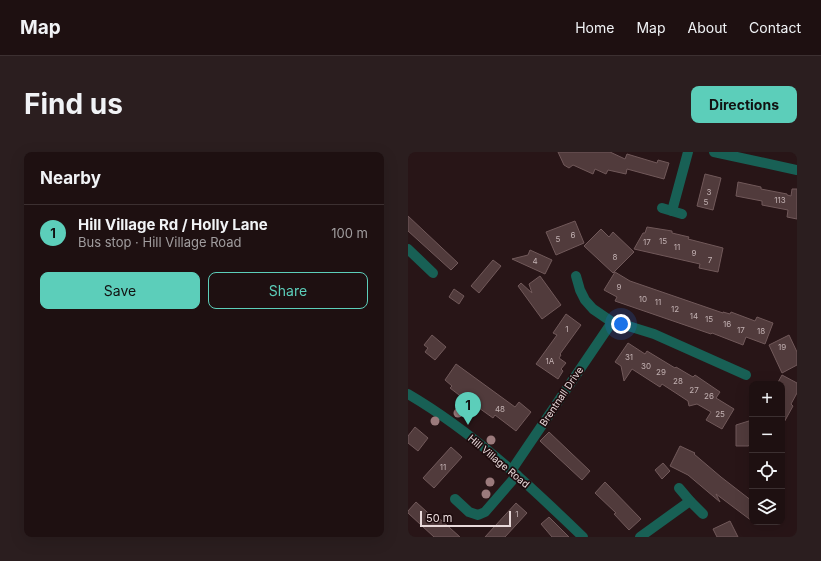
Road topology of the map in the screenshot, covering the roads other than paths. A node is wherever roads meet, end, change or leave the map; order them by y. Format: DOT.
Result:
graph roads {
  1 [pos="688,152"];
  2 [pos="714,152"];
  3 [pos="732,154"];
  4 [pos="797,170"];
  5 [pos="682,214"];
  6 [pos="408,250"];
  7 [pos="433,273"];
  8 [pos="576,276"];
  9 [pos="612,322"];
  10 [pos="746,375"];
  11 [pos="408,394"];
  12 [pos="514,473"];
  13 [pos="679,488"];
  14 [pos="455,499"];
  15 [pos="690,501"];
  16 [pos="703,514"];
  17 [pos="583,537"];
  18 [pos="640,537"];
  1 -- 5 [label="street"];
  2 -- 3 [label="street"];
  3 -- 4 [label="street"];
  6 -- 7 [label="street"];
  8 -- 9 [label="street"];
  9 -- 10 [label="street"];
  9 -- 12 [label="street, Brentnall Drive"];
  11 -- 12 [label="street, Hill Village Road"];
  12 -- 14 [label="street, Brentnall Drive"];
  12 -- 17 [label="street, Hill Village Road"];
  13 -- 15 [label="street"];
  15 -- 16 [label="street"];
  15 -- 18 [label="street"];
}
